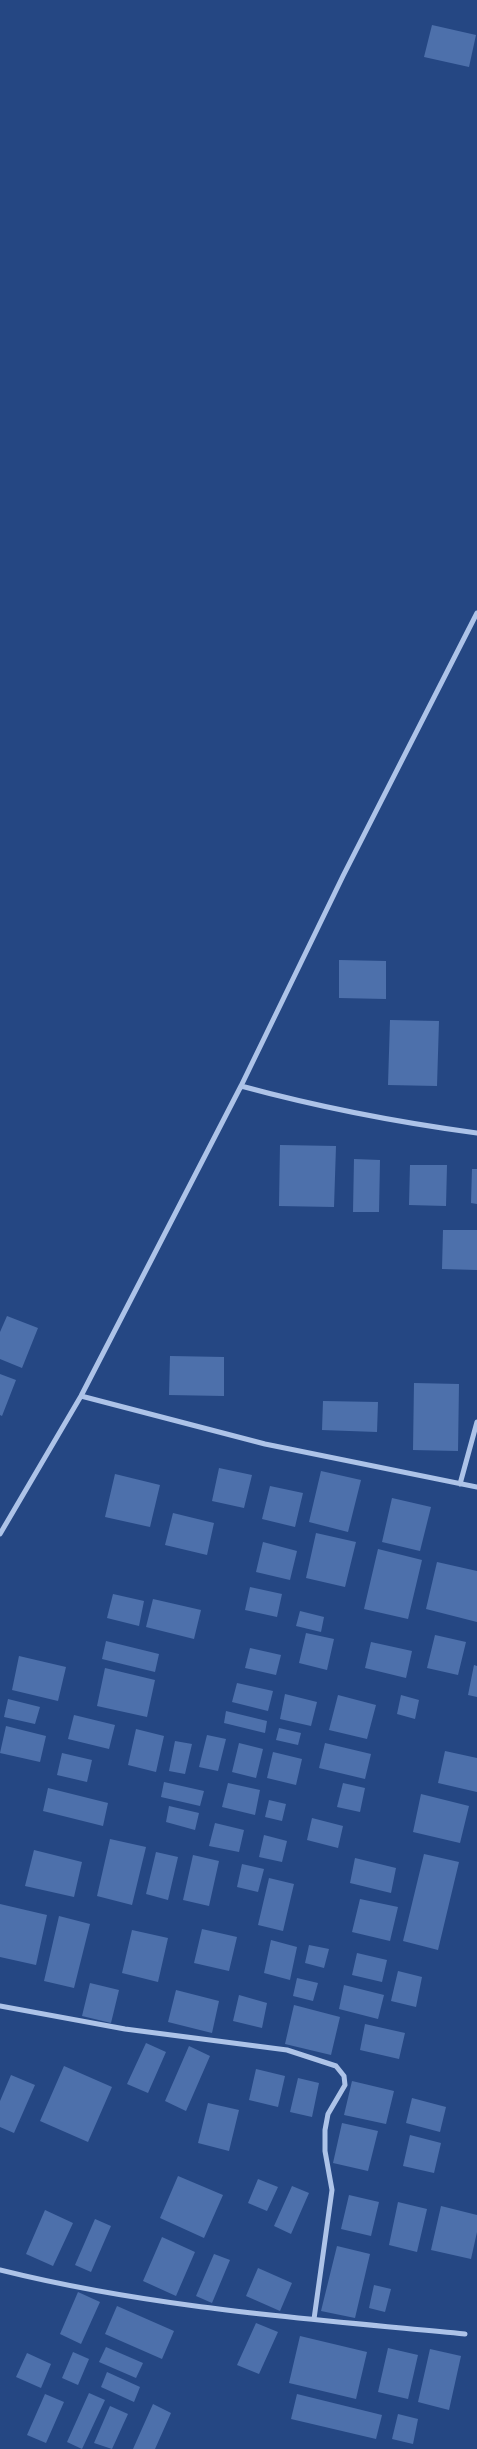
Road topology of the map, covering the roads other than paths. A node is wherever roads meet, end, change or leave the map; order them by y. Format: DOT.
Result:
graph roads {
  1 [pos="477,613"];
  2 [pos="241,1086"];
  3 [pos="477,1133"];
  4 [pos="81,1396"];
  5 [pos="477,1422"];
  6 [pos="460,1484"];
  7 [pos="477,1487"];
  8 [pos="0,1534"];
  9 [pos="0,2006"];
  10 [pos="0,2270"];
  11 [pos="314,2319"];
  12 [pos="465,2334"];
  1 -- 2 [label="street"];
  2 -- 3 [label="street"];
  2 -- 4 [label="street"];
  4 -- 6 [label="street"];
  4 -- 8 [label="street"];
  5 -- 6 [label="street"];
  6 -- 7 [label="street"];
  9 -- 11 [label="street"];
  10 -- 11 [label="street"];
  11 -- 12 [label="street"];
}
